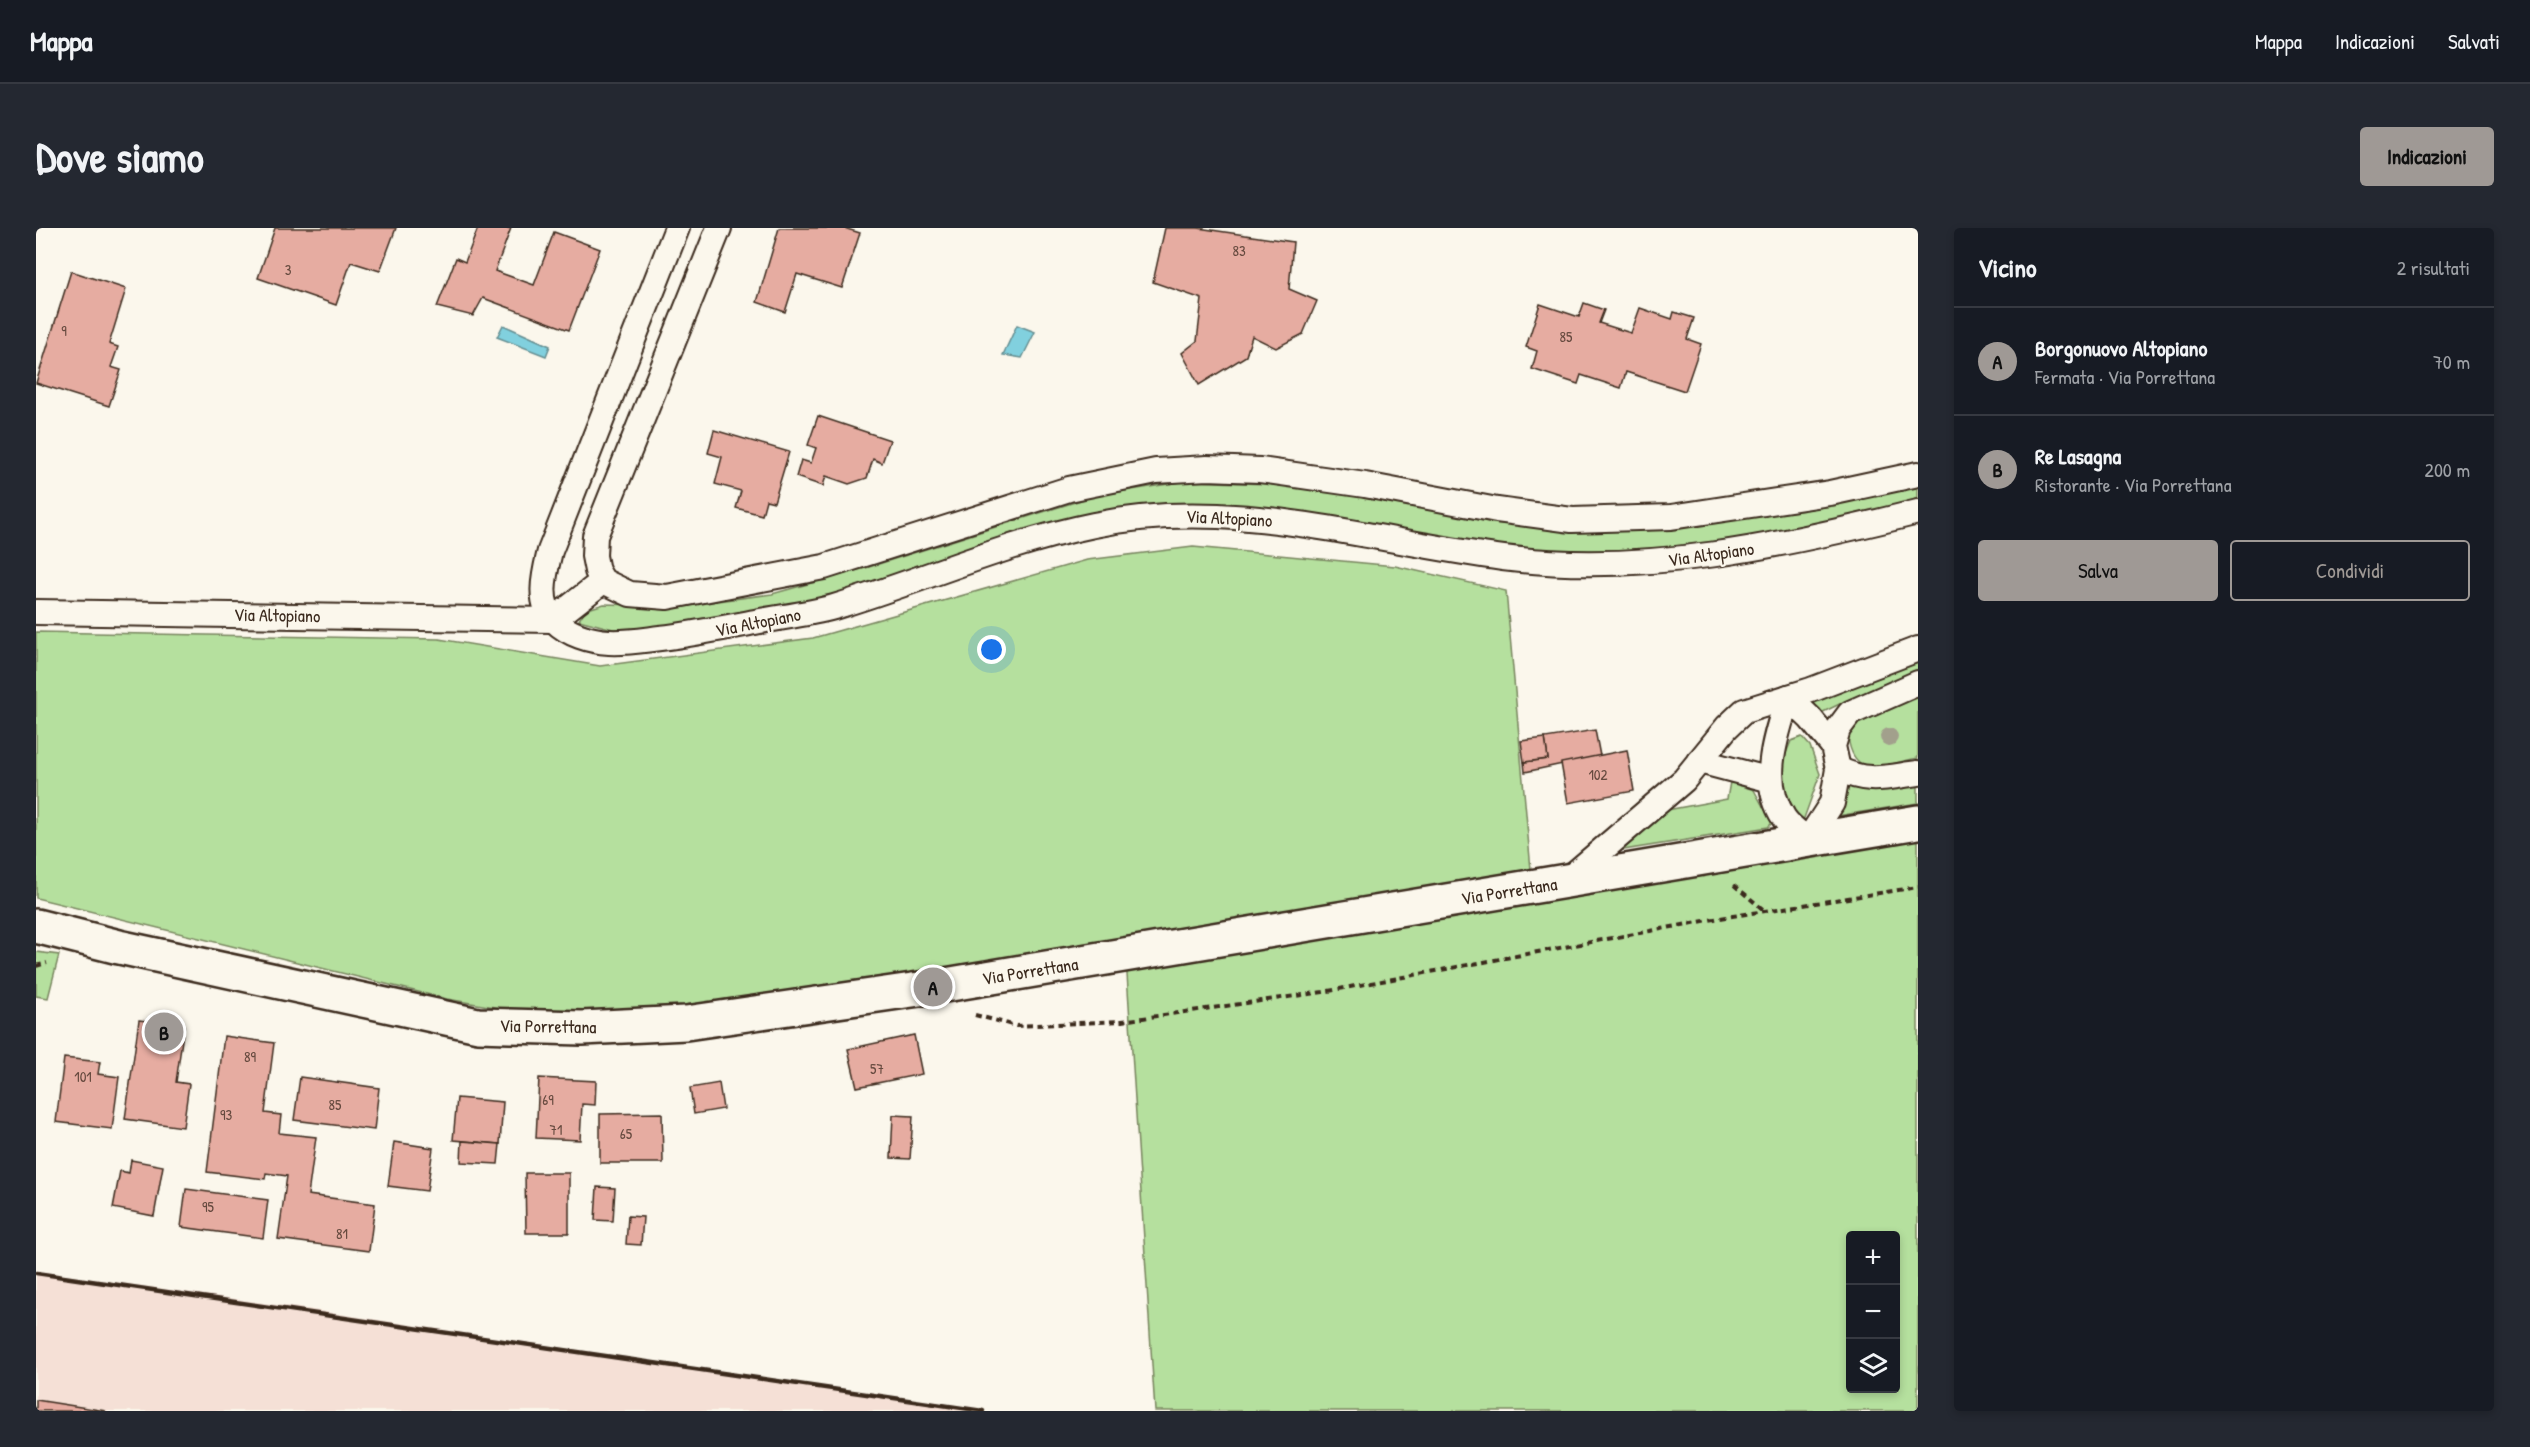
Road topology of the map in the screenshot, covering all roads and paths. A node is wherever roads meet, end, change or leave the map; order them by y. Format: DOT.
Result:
graph roads {
  1 [pos="677,228"];
  2 [pos="719,228"];
  3 [pos="1918,474"];
  4 [pos="1918,512"];
  5 [pos="603,581"];
  6 [pos="36,612"];
  7 [pos="553,620"];
  8 [pos="1918,649"];
  9 [pos="1918,682"];
  10 [pos="1788,697"];
  11 [pos="1833,746"];
  12 [pos="1699,761"];
  13 [pos="1838,769"];
  14 [pos="1918,773"];
  15 [pos="1771,780"];
  16 [pos="1918,822"];
  17 [pos="1808,840"];
  18 [pos="1566,881"];
  19 [pos="36,926"];
  1 -- 7 [label="street"];
  2 -- 5 [label="street"];
  3 -- 5 [label="street"];
  4 -- 7 [label="street, Via Altopiano"];
  5 -- 7 [label="street"];
  6 -- 7 [label="street, Via Altopiano"];
  8 -- 10 [label="street"];
  9 -- 11 [label="street"];
  10 -- 11 [label="street"];
  10 -- 12 [label="street"];
  10 -- 15 [label="street"];
  11 -- 13 [label="street"];
  12 -- 15 [label="street"];
  12 -- 18 [label="street"];
  13 -- 14 [label="street"];
  13 -- 17 [label="street"];
  15 -- 17 [label="street"];
  16 -- 17 [label="main road, Via Porrettana"];
  17 -- 18 [label="main road, Via Porrettana"];
  18 -- 19 [label="main road, Via Porrettana"];
}
